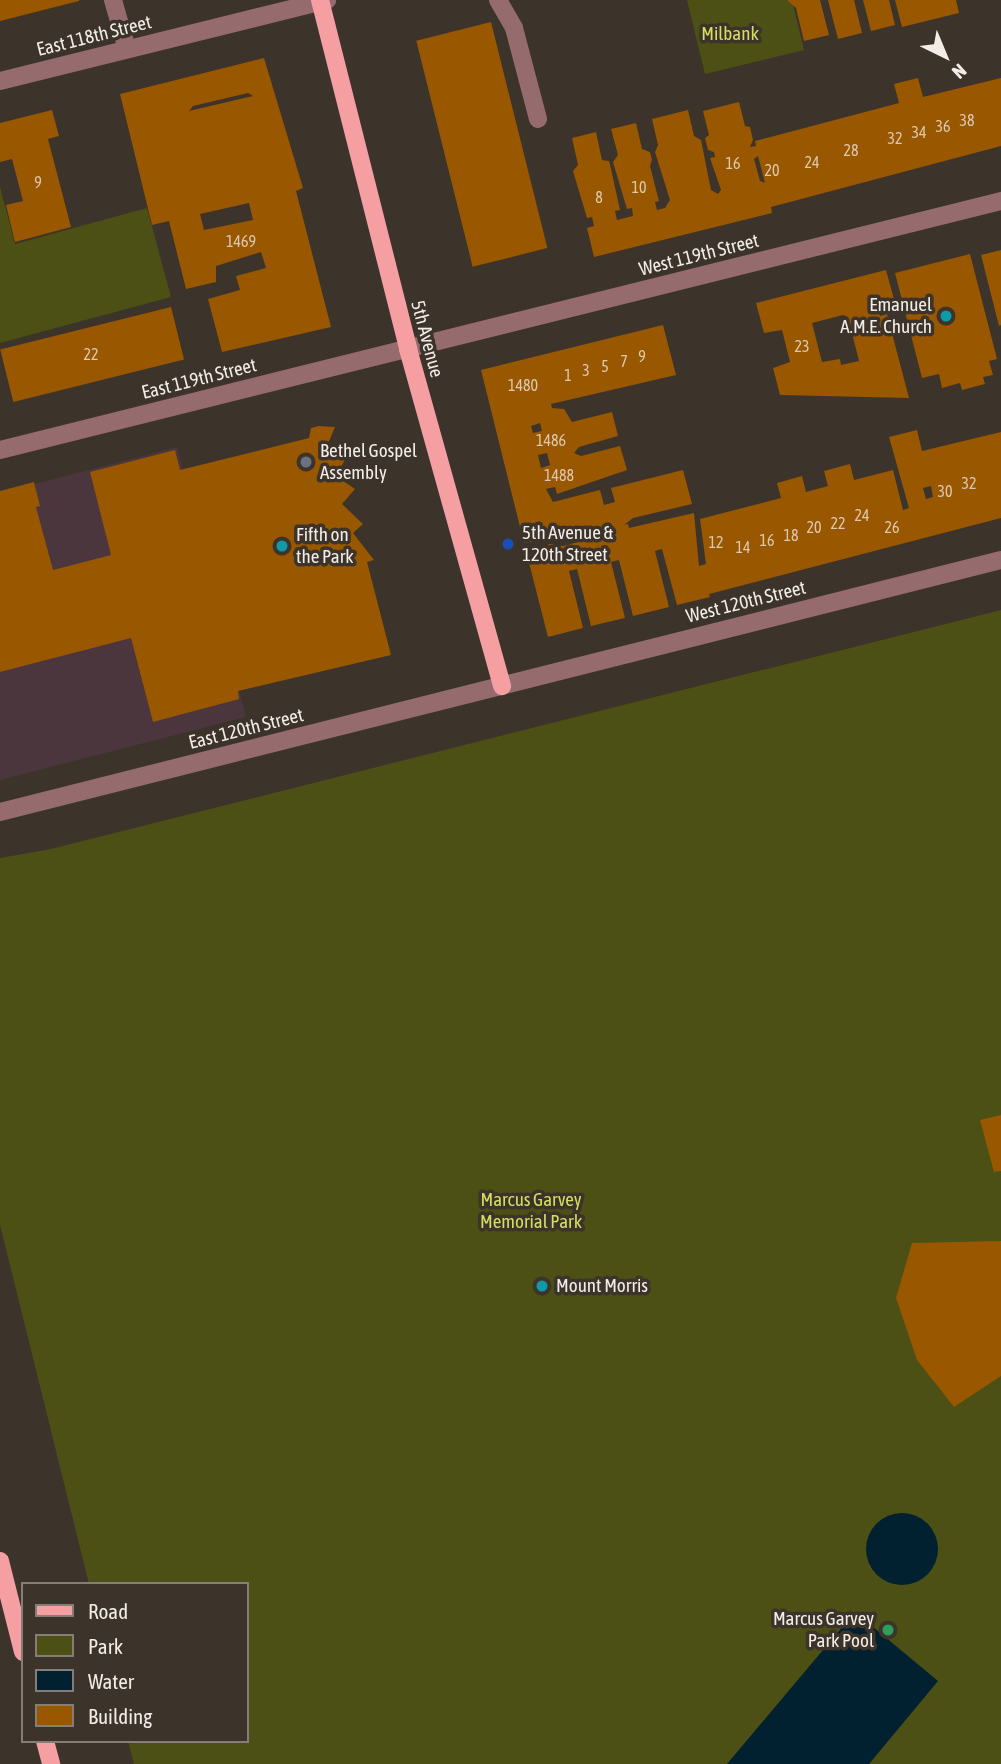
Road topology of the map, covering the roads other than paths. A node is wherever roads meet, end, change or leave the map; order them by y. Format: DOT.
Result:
graph roads {
  1 [pos="113,0"];
  2 [pos="498,0"];
  3 [pos="322,1"];
  4 [pos="127,49"];
  5 [pos="0,81"];
  6 [pos="538,119"];
  7 [pos="1001,201"];
  8 [pos="408,349"];
  9 [pos="0,450"];
  10 [pos="1001,560"];
  11 [pos="502,686"];
  12 [pos="0,812"];
  13 [pos="0,1561"];
  14 [pos="21,1644"];
  15 [pos="46,1743"];
  16 [pos="51,1764"];
  1 -- 4 [label="street"];
  2 -- 6 [label="street"];
  3 -- 4 [label="street, East 118th Street"];
  3 -- 8 [label="main road, 5th Avenue"];
  4 -- 5 [label="street, East 118th Street"];
  7 -- 8 [label="street, West 119th Street"];
  8 -- 9 [label="street, East 119th Street"];
  8 -- 11 [label="main road, 5th Avenue"];
  10 -- 11 [label="street, West 120th Street"];
  11 -- 12 [label="street, East 120th Street"];
  13 -- 14 [label="main road"];
  15 -- 16 [label="main road"];
}
